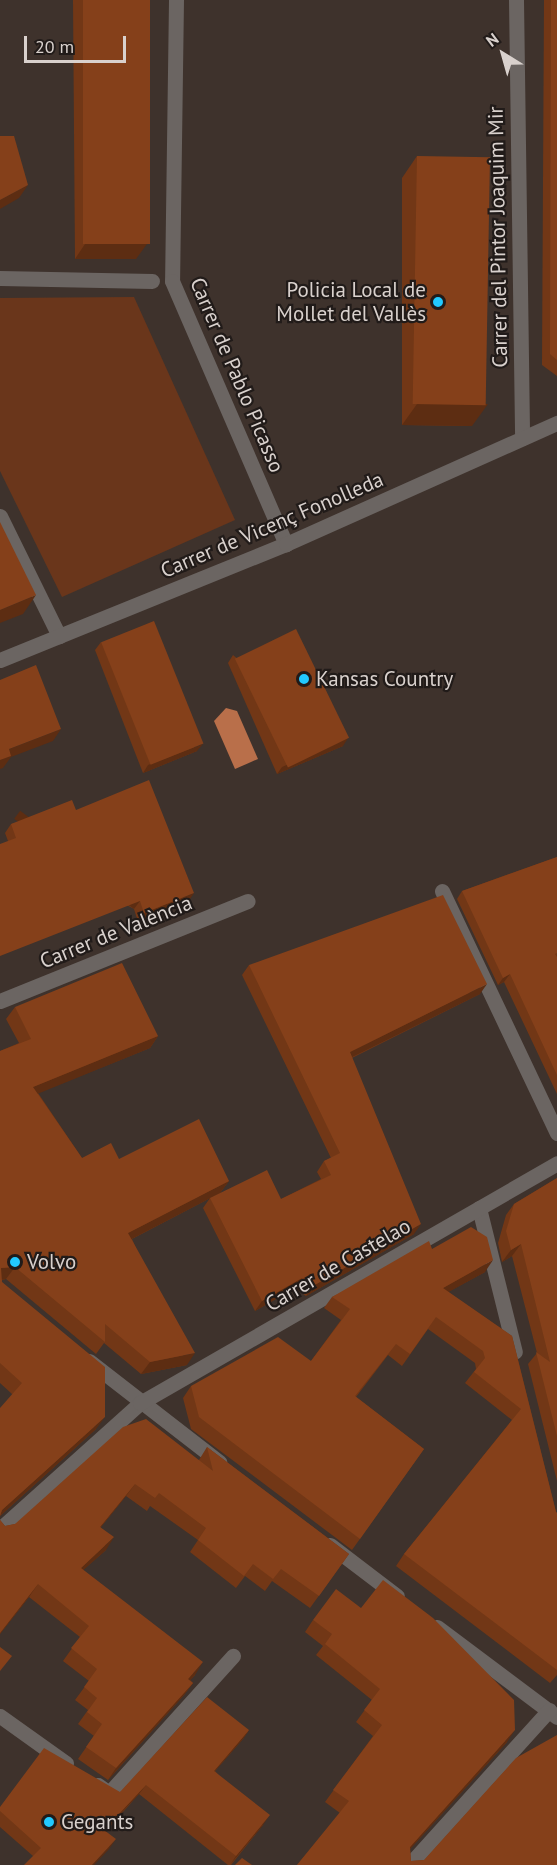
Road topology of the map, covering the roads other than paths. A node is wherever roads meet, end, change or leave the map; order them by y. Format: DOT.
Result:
graph roads {
  1 [pos="176,0"];
  2 [pos="516,0"];
  3 [pos="0,278"];
  4 [pos="152,281"];
  5 [pos="557,423"];
  6 [pos="522,438"];
  7 [pos="0,516"];
  8 [pos="286,544"];
  9 [pos="59,636"];
  10 [pos="0,660"];
  11 [pos="442,891"];
  12 [pos="248,901"];
  13 [pos="0,1001"];
  14 [pos="557,1133"];
  15 [pos="557,1163"];
  16 [pos="479,1208"];
  17 [pos="71,1346"];
  18 [pos="518,1364"];
  19 [pos="140,1402"];
  20 [pos="236,1475"];
  21 [pos="0,1529"];
  22 [pos="311,1532"];
  23 [pos="233,1656"];
  24 [pos="553,1714"];
  25 [pos="0,1716"];
  26 [pos="409,1865"];
  1 -- 8 [label="street, Carrer de Pablo Picasso"];
  2 -- 6 [label="street, Carrer del Pintor Joaquim Mir"];
  3 -- 4 [label="street"];
  5 -- 6 [label="street, Carrer de Vicenç Fonolleda"];
  6 -- 8 [label="street, Carrer de Vicenç Fonolleda"];
  7 -- 9 [label="street"];
  8 -- 9 [label="street, Carrer de Vicenç Fonolleda"];
  9 -- 10 [label="street, Carrer de Vicenç Fonolleda"];
  11 -- 14 [label="street"];
  12 -- 13 [label="street, Carrer de València"];
  15 -- 16 [label="street, Carrer de Castelao"];
  16 -- 18 [label="street"];
  16 -- 19 [label="street, Carrer de Castelao"];
  17 -- 19 [label="street"];
  19 -- 20 [label="street"];
  19 -- 21 [label="street, Carrer de Castelao"];
  22 -- 24 [label="street"];
  23 -- 25 [label="street"];
  24 -- 26 [label="street"];
}
